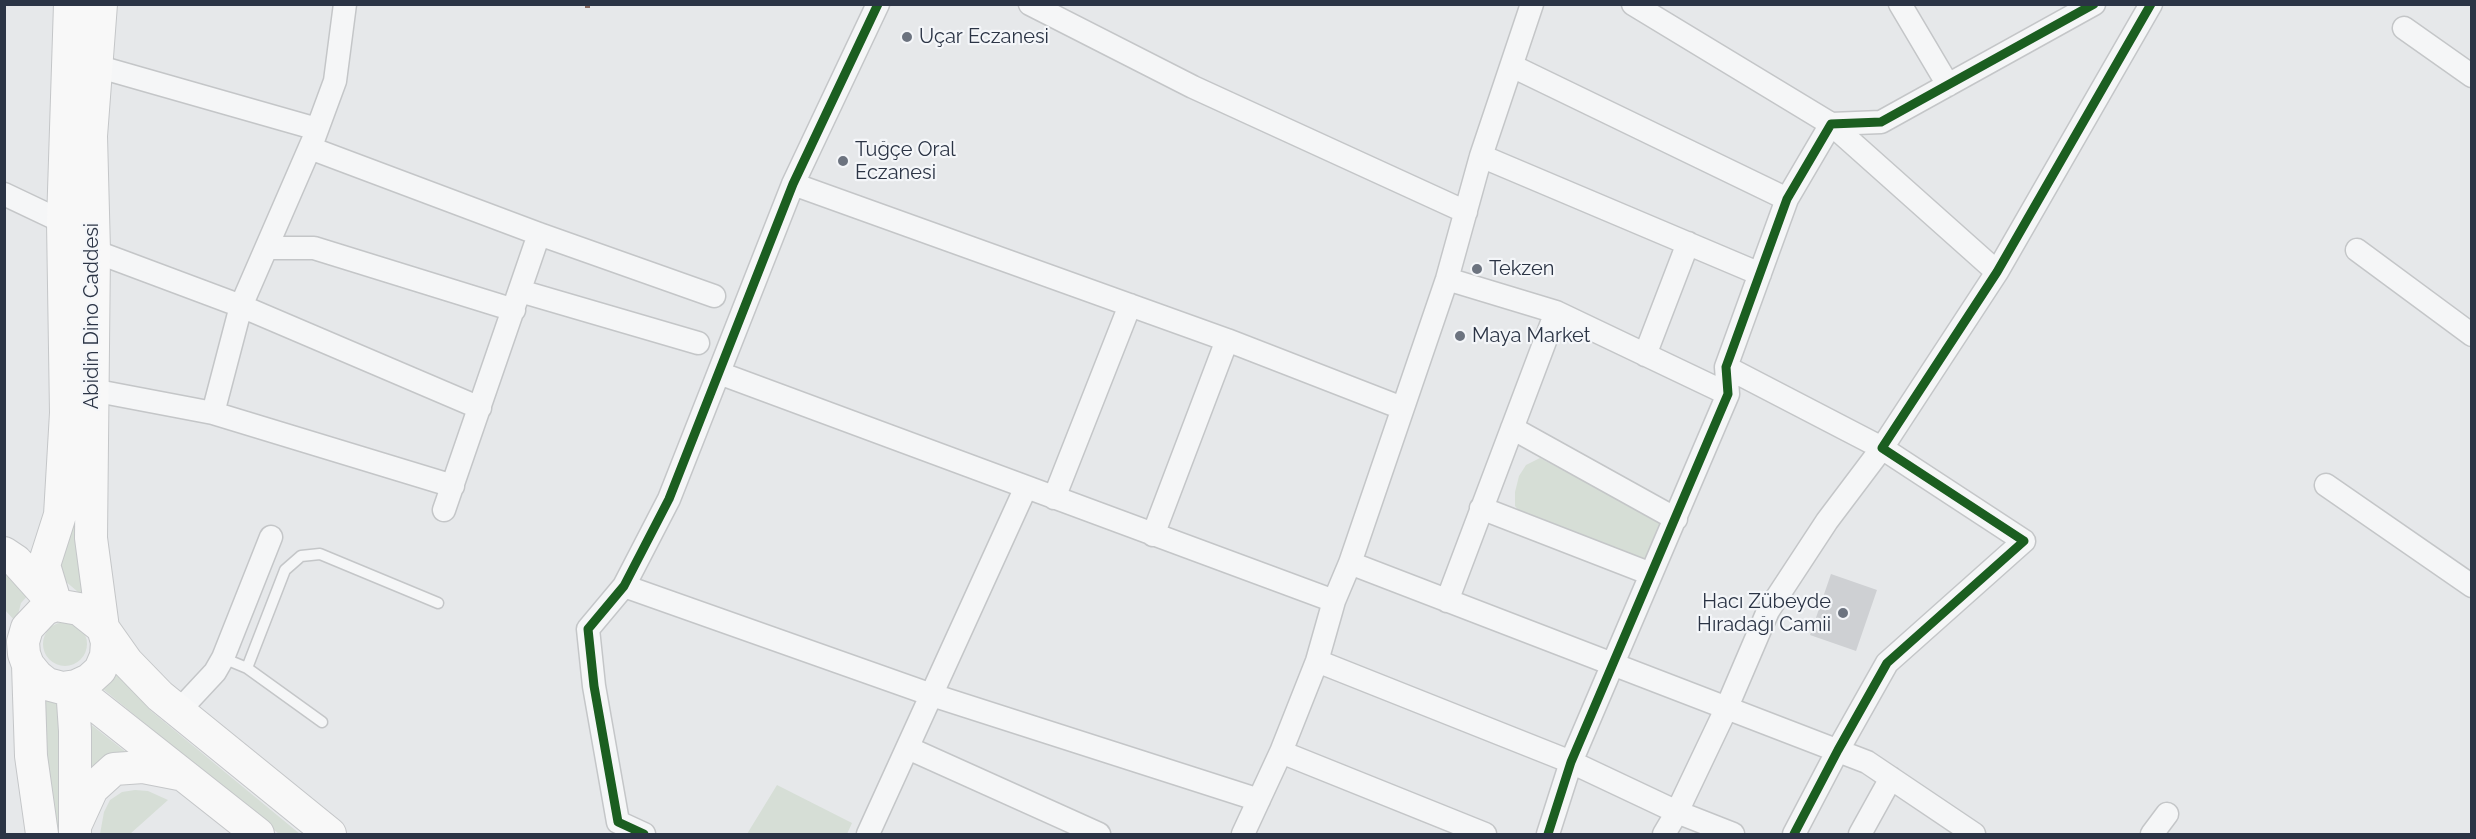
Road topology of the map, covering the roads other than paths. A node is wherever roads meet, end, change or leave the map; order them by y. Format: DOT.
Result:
graph roads {
  1 [pos="70,4"];
  2 [pos="101,4"];
  3 [pos="345,4"];
  4 [pos="878,4"];
  5 [pos="1030,4"];
  6 [pos="1532,4"];
  7 [pos="1633,4"];
  8 [pos="1900,4"];
  9 [pos="2094,4"];
  10 [pos="2151,4"];
  11 [pos="2404,28"];
  12 [pos="96,66"];
  13 [pos="1512,66"];
  14 [pos="2472,76"];
  15 [pos="1948,85"];
  16 [pos="1831,124"];
  17 [pos="314,139"];
  18 [pos="1481,156"];
  19 [pos="793,184"];
  20 [pos="4,194"];
  21 [pos="1787,199"];
  22 [pos="1466,212"];
  23 [pos="63,222"];
  24 [pos="540,234"];
  25 [pos="1688,243"];
  26 [pos="267,248"];
  27 [pos="2356,250"];
  28 [pos="94,251"];
  29 [pos="1997,272"];
  30 [pos="1760,274"];
  31 [pos="1447,279"];
  32 [pos="714,296"];
  33 [pos="517,300"];
  34 [pos="1130,305"];
  35 [pos="241,306"];
  36 [pos="1556,312"];
  37 [pos="2472,334"];
  38 [pos="1227,340"];
  39 [pos="698,343"];
  40 [pos="1645,355"];
  41 [pos="1726,367"];
  42 [pos="719,374"];
  43 [pos="92,390"];
  44 [pos="1728,394"];
  45 [pos="480,408"];
  46 [pos="1402,408"];
  47 [pos="213,413"];
  48 [pos="1512,428"];
  49 [pos="1882,448"];
  50 [pos="2326,485"];
  51 [pos="453,486"];
  52 [pos="1026,488"];
  53 [pos="1054,498"];
  54 [pos="1481,508"];
  55 [pos="444,510"];
  56 [pos="1676,519"];
  57 [pos="1153,535"];
  58 [pos="271,537"];
  59 [pos="4,553"];
  60 [pos="1350,563"];
  61 [pos="1651,574"];
  62 [pos="624,586"];
  63 [pos="2472,586"];
  64 [pos="1334,601"];
  65 [pos="1447,601"];
  66 [pos="438,603"];
  67 [pos="56,605"];
  68 [pos="103,628"];
  69 [pos="4,638"];
  70 [pos="223,658"];
  71 [pos="1317,661"];
  72 [pos="1614,664"];
  73 [pos="28,665"];
  74 [pos="247,668"];
  75 [pos="72,687"];
  76 [pos="932,695"];
  77 [pos="1727,707"];
  78 [pos="182,714"];
  79 [pos="322,722"];
  80 [pos="908,748"];
  81 [pos="1838,750"];
  82 [pos="1281,752"];
  83 [pos="1571,762"];
  84 [pos="183,774"];
  85 [pos="1891,778"];
  86 [pos="1259,800"];
  87 [pos="1677,812"];
  88 [pos="2168,814"];
  89 [pos="74,831"];
  90 [pos="42,834"];
  91 [pos="258,834"];
  92 [pos="330,834"];
  93 [pos="644,834"];
  94 [pos="868,834"];
  95 [pos="1099,834"];
  96 [pos="1243,834"];
  97 [pos="1485,834"];
  98 [pos="1548,834"];
  99 [pos="1664,834"];
  100 [pos="1732,834"];
  101 [pos="1794,834"];
  102 [pos="1860,834"];
  103 [pos="1974,834"];
  104 [pos="2152,834"];
  1 -- 23 [label="main road, Abidin Dino Caddesi"];
  2 -- 12 [label="main road, Abidin Dino Caddesi"];
  3 -- 17 [label="street"];
  4 -- 19 [label="street"];
  5 -- 22 [label="street"];
  6 -- 13 [label="street"];
  7 -- 16 [label="street"];
  8 -- 15 [label="street"];
  9 -- 15 [label="street"];
  10 -- 29 [label="street"];
  11 -- 14 [label="street"];
  12 -- 17 [label="street"];
  12 -- 28 [label="main road, Abidin Dino Caddesi"];
  13 -- 18 [label="street"];
  13 -- 21 [label="street"];
  15 -- 16 [label="street"];
  16 -- 21 [label="street"];
  16 -- 29 [label="street"];
  17 -- 24 [label="street"];
  17 -- 26 [label="street"];
  18 -- 22 [label="street"];
  18 -- 25 [label="street"];
  19 -- 34 [label="street"];
  19 -- 42 [label="street"];
  20 -- 23 [label="street"];
  21 -- 30 [label="street"];
  22 -- 31 [label="street"];
  23 -- 67 [label="main road, Abidin Dino Caddesi"];
  24 -- 32 [label="street"];
  24 -- 33 [label="street"];
  25 -- 30 [label="street"];
  25 -- 40 [label="street"];
  26 -- 33 [label="street"];
  26 -- 35 [label="street"];
  27 -- 37 [label="street"];
  28 -- 35 [label="street"];
  28 -- 43 [label="main road, Abidin Dino Caddesi"];
  29 -- 49 [label="street"];
  30 -- 41 [label="street"];
  31 -- 36 [label="street"];
  31 -- 46 [label="street"];
  33 -- 39 [label="street"];
  33 -- 45 [label="street"];
  34 -- 38 [label="street"];
  34 -- 53 [label="street"];
  35 -- 45 [label="street"];
  35 -- 47 [label="street"];
  36 -- 40 [label="street"];
  36 -- 48 [label="street"];
  38 -- 46 [label="street"];
  38 -- 57 [label="street"];
  40 -- 44 [label="street"];
  41 -- 44 [label="street"];
  41 -- 49 [label="street"];
  42 -- 52 [label="street"];
  42 -- 62 [label="street"];
  43 -- 47 [label="street"];
  43 -- 68 [label="main road, Abidin Dino Caddesi"];
  44 -- 56 [label="street"];
  45 -- 51 [label="street"];
  46 -- 60 [label="street"];
  47 -- 51 [label="street"];
  48 -- 54 [label="street"];
  48 -- 56 [label="street"];
  49 -- 77 [label="street"];
  49 -- 81 [label="street"];
  50 -- 63 [label="street"];
  51 -- 55 [label="street"];
  52 -- 53 [label="street"];
  52 -- 76 [label="street"];
  53 -- 57 [label="street"];
  54 -- 61 [label="street"];
  54 -- 65 [label="street"];
  56 -- 61 [label="street"];
  57 -- 64 [label="street"];
  58 -- 70 [label="street"];
  59 -- 67 [label="main road"];
  60 -- 64 [label="street"];
  60 -- 65 [label="street"];
  61 -- 72 [label="street"];
  62 -- 76 [label="street"];
  62 -- 93 [label="street"];
  64 -- 71 [label="street"];
  65 -- 72 [label="street"];
  66 -- 74 [label="lane"];
  67 -- 68 [label="main road"];
  67 -- 73 [label="main road"];
  68 -- 75 [label="main road"];
  68 -- 78 [label="main road"];
  69 -- 73 [label="main road"];
  70 -- 74 [label="lane"];
  70 -- 78 [label="street"];
  71 -- 82 [label="street"];
  71 -- 83 [label="street"];
  72 -- 77 [label="street"];
  72 -- 83 [label="street"];
  73 -- 75 [label="main road"];
  73 -- 90 [label="main road"];
  74 -- 79 [label="lane"];
  75 -- 84 [label="main road"];
  75 -- 89 [label="main road"];
  76 -- 80 [label="street"];
  76 -- 86 [label="street"];
  77 -- 81 [label="street"];
  77 -- 87 [label="street"];
  78 -- 92 [label="main road"];
  80 -- 94 [label="street"];
  80 -- 95 [label="street"];
  81 -- 85 [label="street"];
  81 -- 101 [label="street"];
  82 -- 86 [label="street"];
  82 -- 97 [label="street"];
  83 -- 87 [label="street"];
  83 -- 98 [label="street"];
  84 -- 89 [label="main road"];
  84 -- 91 [label="main road"];
  85 -- 102 [label="street"];
  85 -- 103 [label="street"];
  86 -- 96 [label="street"];
  87 -- 99 [label="street"];
  87 -- 100 [label="street"];
  88 -- 104 [label="street"];
}
